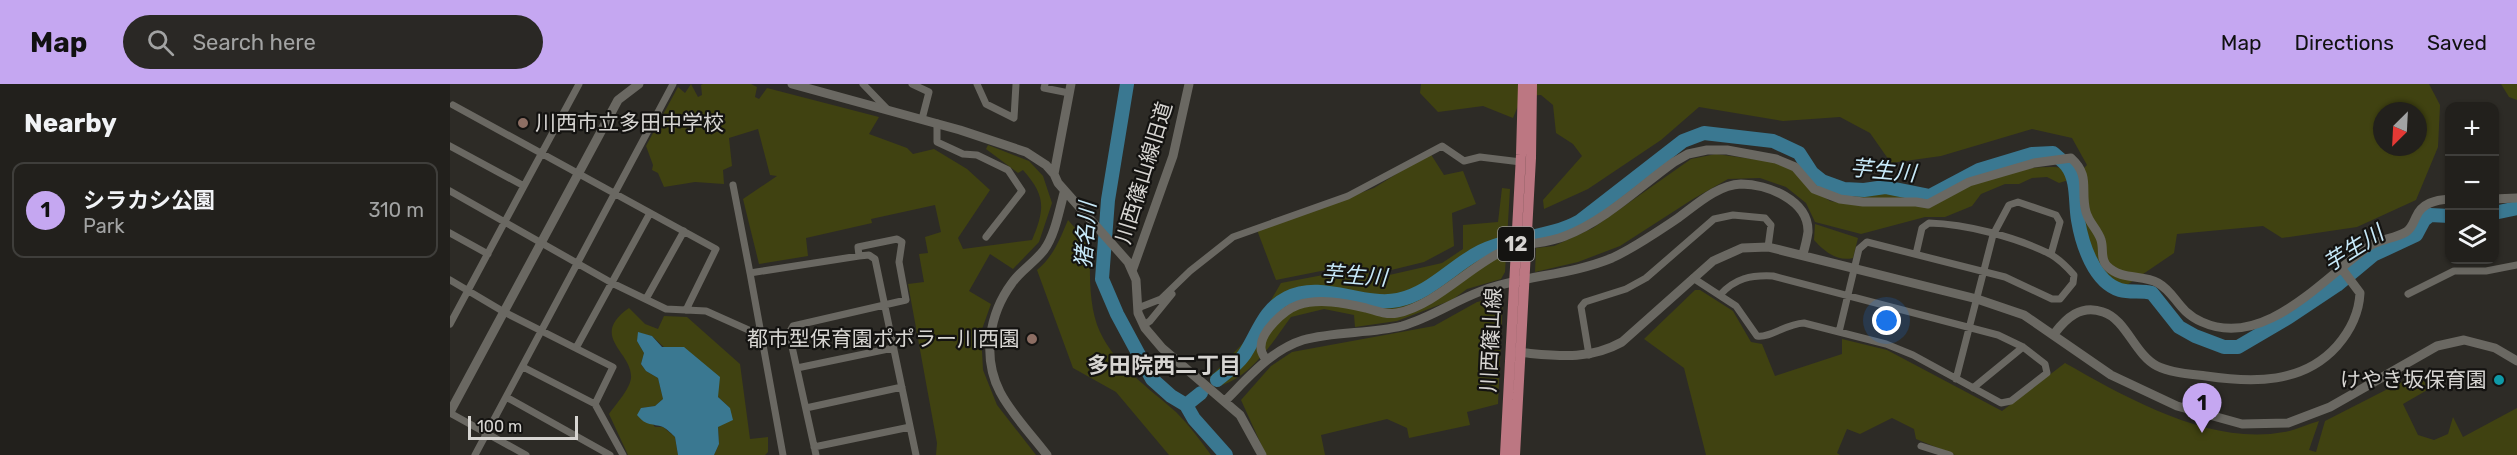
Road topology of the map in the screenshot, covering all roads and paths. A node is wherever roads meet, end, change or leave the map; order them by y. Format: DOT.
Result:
graph roads {
  1 [pos="579,84"];
  2 [pos="639,84"];
  3 [pos="673,84"];
  4 [pos="792,84"];
  5 [pos="863,84"];
  6 [pos="912,84"];
  7 [pos="977,84"];
  8 [pos="1016,84"];
  9 [pos="1045,84"];
  10 [pos="1189,84"];
  11 [pos="1522,84"];
  12 [pos="1532,84"];
  13 [pos="1070,88"];
  14 [pos="451,106"];
  15 [pos="888,110"];
  16 [pos="922,119"];
  17 [pos="937,123"];
  18 [pos="450,146"];
  19 [pos="542,154"];
  20 [pos="1524,158"];
  21 [pos="579,174"];
  22 [pos="1054,174"];
  23 [pos="733,185"];
  24 [pos="524,186"];
  25 [pos="450,191"];
  26 [pos="616,194"];
  27 [pos="1064,194"];
  28 [pos="2517,198"];
  29 [pos="2445,199"];
  30 [pos="2499,199"];
  31 [pos="650,213"];
  32 [pos="506,222"];
  33 [pos="684,231"];
  34 [pos="450,233"];
  35 [pos="1993,235"];
  36 [pos="986,237"];
  37 [pos="542,242"];
  38 [pos="1768,247"];
  39 [pos="488,254"];
  40 [pos="1803,254"];
  41 [pos="1916,254"];
  42 [pos="2051,254"];
  43 [pos="859,256"];
  44 [pos="578,262"];
  45 [pos="2517,265"];
  46 [pos="1854,268"];
  47 [pos="2343,270"];
  48 [pos="1132,271"];
  49 [pos="1190,271"];
  50 [pos="1984,271"];
  51 [pos="750,273"];
  52 [pos="1693,278"];
  53 [pos="450,280"];
  54 [pos="612,283"];
  55 [pos="469,290"];
  56 [pos="2408,294"];
  57 [pos="1720,295"];
  58 [pos="1847,296"];
  59 [pos="646,299"];
  60 [pos="1977,299"];
  61 [pos="884,306"];
  62 [pos="1138,308"];
  63 [pos="686,310"];
  64 [pos="504,312"];
  65 [pos="450,324"];
  66 [pos="1144,325"];
  67 [pos="1971,326"];
  68 [pos="542,331"];
  69 [pos="1839,332"];
  70 [pos="2054,334"];
  71 [pos="762,336"];
  72 [pos="2023,347"];
  73 [pos="576,348"];
  74 [pos="893,348"];
  75 [pos="1516,352"];
  76 [pos="1589,355"];
  77 [pos="1266,360"];
  78 [pos="2517,362"];
  79 [pos="523,367"];
  80 [pos="797,368"];
  81 [pos="1956,379"];
  82 [pos="902,387"];
  83 [pos="1972,387"];
  84 [pos="506,398"];
  85 [pos="1226,401"];
  86 [pos="595,404"];
  87 [pos="806,408"];
  88 [pos="450,413"];
  89 [pos="910,427"];
  90 [pos="487,434"];
  91 [pos="1921,446"];
  92 [pos="815,451"];
  93 [pos="475,455"];
  94 [pos="526,455"];
  95 [pos="610,455"];
  96 [pos="623,455"];
  97 [pos="783,455"];
  98 [pos="915,455"];
  99 [pos="1047,455"];
  100 [pos="1262,455"];
  101 [pos="1505,455"];
  102 [pos="1515,455"];
  103 [pos="1950,455"];
  1 -- 19 [label="street"];
  2 -- 21 [label="street"];
  3 -- 26 [label="street"];
  4 -- 15 [label="street"];
  5 -- 15 [label="street"];
  6 -- 16 [label="street"];
  7 -- 8 [label="street"];
  9 -- 13 [label="street"];
  10 -- 48 [label="street, 川西篠山線旧道"];
  11 -- 20 [label="main road, 川西篠山線 / 12"];
  12 -- 20 [label="main road, 川西篠山線 / 12"];
  13 -- 22 [label="street"];
  14 -- 19 [label="street"];
  15 -- 16 [label="street"];
  16 -- 17 [label="street"];
  17 -- 22 [label="street"];
  17 -- 36 [label="street"];
  18 -- 24 [label="street"];
  19 -- 21 [label="street"];
  19 -- 24 [label="street"];
  20 -- 49 [label="street"];
  20 -- 75 [label="main road, 川西篠山線 / 12"];
  21 -- 26 [label="street"];
  21 -- 37 [label="street"];
  22 -- 27 [label="street"];
  23 -- 51 [label="street"];
  24 -- 32 [label="street"];
  25 -- 32 [label="street"];
  26 -- 31 [label="street"];
  26 -- 44 [label="street"];
  27 -- 48 [label="street"];
  27 -- 99 [label="street"];
  28 -- 30 [label="street"];
  29 -- 47 [label="street"];
  31 -- 33 [label="street"];
  31 -- 54 [label="street"];
  32 -- 37 [label="street"];
  32 -- 39 [label="street"];
  33 -- 59 [label="street"];
  33 -- 63 [label="street"];
  34 -- 39 [label="street"];
  35 -- 41 [label="street"];
  35 -- 42 [label="street"];
  35 -- 42 [label="street"];
  35 -- 50 [label="street"];
  37 -- 44 [label="street"];
  37 -- 64 [label="street"];
  38 -- 40 [label="street"];
  38 -- 52 [label="street"];
  38 -- 76 [label="street"];
  39 -- 55 [label="street"];
  40 -- 46 [label="street"];
  40 -- 77 [label="street"];
  41 -- 46 [label="street"];
  41 -- 50 [label="street"];
  42 -- 50 [label="street"];
  43 -- 51 [label="street"];
  43 -- 61 [label="street"];
  43 -- 61 [label="street"];
  44 -- 54 [label="street"];
  44 -- 68 [label="street"];
  45 -- 56 [label="street"];
  46 -- 58 [label="street"];
  46 -- 60 [label="street"];
  47 -- 70 [label="street"];
  47 -- 77 [label="street"];
  48 -- 62 [label="street"];
  49 -- 62 [label="street"];
  49 -- 66 [label="street"];
  50 -- 60 [label="street"];
  51 -- 71 [label="street"];
  52 -- 57 [label="street"];
  52 -- 76 [label="street"];
  53 -- 55 [label="street"];
  54 -- 59 [label="street"];
  54 -- 73 [label="street"];
  55 -- 64 [label="street"];
  55 -- 65 [label="street"];
  57 -- 58 [label="street"];
  57 -- 69 [label="street"];
  58 -- 67 [label="street"];
  58 -- 69 [label="street"];
  59 -- 63 [label="street"];
  60 -- 67 [label="street"];
  60 -- 70 [label="street"];
  61 -- 74 [label="street"];
  61 -- 80 [label="street"];
  62 -- 66 [label="street"];
  63 -- 71 [label="street"];
  64 -- 68 [label="street"];
  64 -- 88 [label="street"];
  66 -- 85 [label="street"];
  67 -- 72 [label="street"];
  67 -- 81 [label="street"];
  68 -- 73 [label="street"];
  68 -- 79 [label="street"];
  69 -- 81 [label="street"];
  70 -- 78 [label="street"];
  71 -- 97 [label="street"];
  72 -- 83 [label="street"];
  72 -- 83 [label="street"];
  73 -- 86 [label="street"];
  74 -- 80 [label="street"];
  74 -- 82 [label="street"];
  75 -- 76 [label="street"];
  75 -- 101 [label="main road, 川西篠山線 / 12"];
  75 -- 102 [label="main road, 川西篠山線 / 12"];
  77 -- 85 [label="street"];
  79 -- 84 [label="street"];
  79 -- 86 [label="street"];
  80 -- 87 [label="street"];
  81 -- 83 [label="street"];
  82 -- 87 [label="street"];
  82 -- 89 [label="street"];
  84 -- 90 [label="street"];
  84 -- 95 [label="street"];
  85 -- 100 [label="street"];
  86 -- 96 [label="street"];
  87 -- 92 [label="street"];
  88 -- 90 [label="street"];
  89 -- 92 [label="street"];
  89 -- 98 [label="street"];
  90 -- 93 [label="street"];
  90 -- 94 [label="street"];
  91 -- 103 [label="street"];
}
